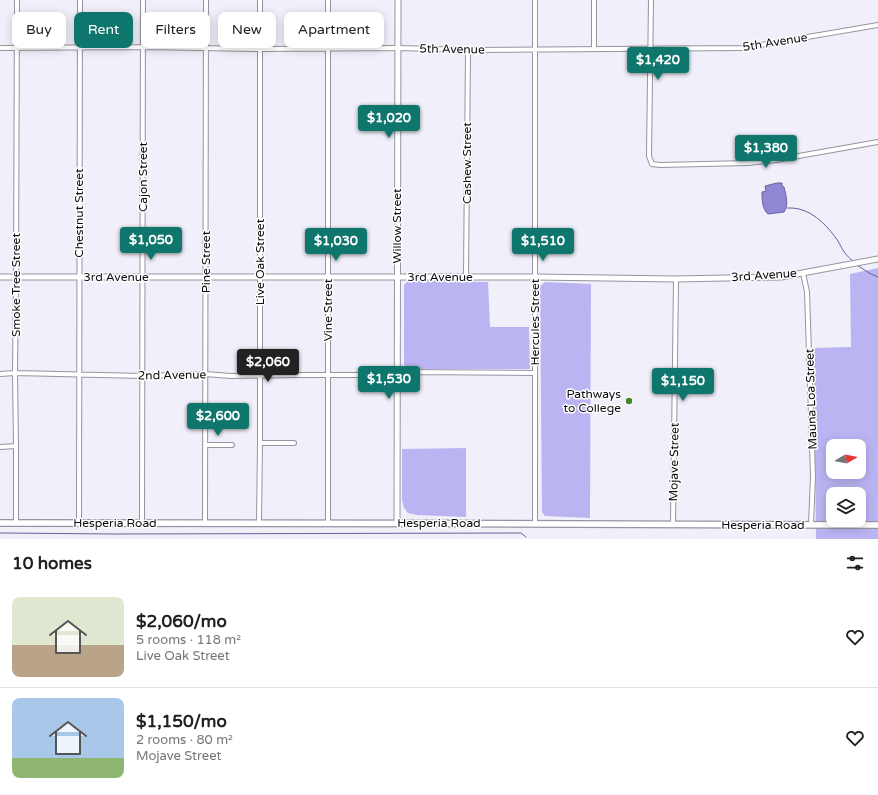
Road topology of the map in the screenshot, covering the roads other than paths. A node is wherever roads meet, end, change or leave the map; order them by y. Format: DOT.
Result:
graph roads {
  1 [pos="17,0"];
  2 [pos="80,0"];
  3 [pos="143,0"];
  4 [pos="206,0"];
  5 [pos="260,0"];
  6 [pos="328,0"];
  7 [pos="398,0"];
  8 [pos="535,0"];
  9 [pos="594,0"];
  10 [pos="651,0"];
  11 [pos="17,12"];
  12 [pos="80,12"];
  13 [pos="143,12"];
  14 [pos="206,12"];
  15 [pos="328,12"];
  16 [pos="878,25"];
  17 [pos="0,48"];
  18 [pos="12,48"];
  19 [pos="17,48"];
  20 [pos="80,48"];
  21 [pos="143,48"];
  22 [pos="206,48"];
  23 [pos="328,48"];
  24 [pos="384,48"];
  25 [pos="398,48"];
  26 [pos="260,49"];
  27 [pos="535,49"];
  28 [pos="594,49"];
  29 [pos="650,49"];
  30 [pos="468,50"];
  31 [pos="878,142"];
  32 [pos="878,259"];
  33 [pos="802,273"];
  34 [pos="0,277"];
  35 [pos="79,277"];
  36 [pos="143,277"];
  37 [pos="206,277"];
  38 [pos="260,277"];
  39 [pos="328,277"];
  40 [pos="397,277"];
  41 [pos="466,277"];
  42 [pos="535,277"];
  43 [pos="16,278"];
  44 [pos="676,279"];
  45 [pos="535,373"];
  46 [pos="0,374"];
  47 [pos="15,374"];
  48 [pos="205,374"];
  49 [pos="79,375"];
  50 [pos="260,375"];
  51 [pos="328,375"];
  52 [pos="397,375"];
  53 [pos="143,376"];
  54 [pos="260,443"];
  55 [pos="294,443"];
  56 [pos="232,444"];
  57 [pos="205,445"];
  58 [pos="16,446"];
  59 [pos="0,447"];
  60 [pos="0,523"];
  61 [pos="16,523"];
  62 [pos="79,523"];
  63 [pos="142,523"];
  64 [pos="205,523"];
  65 [pos="259,523"];
  66 [pos="328,523"];
  67 [pos="397,523"];
  68 [pos="535,524"];
  69 [pos="673,525"];
  70 [pos="811,525"];
  71 [pos="878,525"];
  1 -- 11 [label="street, Smoke Tree Street"];
  2 -- 12 [label="street, Chestnut Street"];
  3 -- 13 [label="street, Cajon Street"];
  4 -- 14 [label="street, Pine Street"];
  5 -- 26 [label="street, Live Oak Street"];
  6 -- 15 [label="street, Vine Street"];
  7 -- 25 [label="street, Willow Street"];
  8 -- 27 [label="street, Hercules Street"];
  9 -- 28 [label="street"];
  10 -- 29 [label="street"];
  16 -- 29 [label="street, 5th Avenue"];
  17 -- 18 [label="street, 5th Avenue"];
  19 -- 43 [label="street, Smoke Tree Street"];
  20 -- 35 [label="street, Chestnut Street"];
  21 -- 36 [label="street, Cajon Street"];
  22 -- 26 [label="street, 5th Avenue"];
  22 -- 37 [label="street, Pine Street"];
  23 -- 26 [label="street, 5th Avenue"];
  23 -- 39 [label="street, Vine Street"];
  24 -- 25 [label="street, 5th Avenue"];
  25 -- 30 [label="street, 5th Avenue"];
  25 -- 40 [label="street, Willow Street"];
  26 -- 38 [label="street, Live Oak Street"];
  27 -- 28 [label="street, 5th Avenue"];
  27 -- 30 [label="street, 5th Avenue"];
  27 -- 42 [label="street, Hercules Street"];
  28 -- 29 [label="street, 5th Avenue"];
  29 -- 31 [label="street"];
  30 -- 41 [label="street, Cashew Street"];
  32 -- 33 [label="street, 3rd Avenue"];
  33 -- 44 [label="street, 3rd Avenue"];
  33 -- 70 [label="street, Mauna Loa Street"];
  34 -- 43 [label="street, 3rd Avenue"];
  35 -- 36 [label="street, 3rd Avenue"];
  35 -- 43 [label="street, 3rd Avenue"];
  35 -- 49 [label="street, Chestnut Street"];
  36 -- 37 [label="street, 3rd Avenue"];
  36 -- 53 [label="street, Cajon Street"];
  37 -- 38 [label="street, 3rd Avenue"];
  37 -- 48 [label="street, Pine Street"];
  38 -- 39 [label="street, 3rd Avenue"];
  38 -- 50 [label="street, Live Oak Street"];
  39 -- 40 [label="street, 3rd Avenue"];
  39 -- 51 [label="street, Vine Street"];
  40 -- 41 [label="street, 3rd Avenue"];
  40 -- 52 [label="street, Willow Street"];
  41 -- 42 [label="street, 3rd Avenue"];
  42 -- 44 [label="street, 3rd Avenue"];
  42 -- 45 [label="street, Hercules Street"];
  43 -- 47 [label="street, Smoke Tree Street"];
  44 -- 69 [label="street, Mojave Street"];
  45 -- 52 [label="street, 2nd Avenue"];
  45 -- 68 [label="street, Hercules Street"];
  46 -- 47 [label="street, 2nd Avenue"];
  47 -- 49 [label="street, 2nd Avenue"];
  47 -- 58 [label="street, Smoke Tree Street"];
  48 -- 50 [label="street, 2nd Avenue"];
  48 -- 53 [label="street, 2nd Avenue"];
  48 -- 57 [label="street, Pine Street"];
  49 -- 53 [label="street, 2nd Avenue"];
  49 -- 62 [label="street, Chestnut Street"];
  50 -- 51 [label="street, 2nd Avenue"];
  50 -- 54 [label="street, Live Oak Street"];
  51 -- 52 [label="street, 2nd Avenue"];
  51 -- 66 [label="street, Vine Street"];
  52 -- 67 [label="street, Willow Street"];
  53 -- 63 [label="street, Cajon Street"];
  54 -- 55 [label="street"];
  54 -- 65 [label="street, Live Oak Street"];
  56 -- 57 [label="street"];
  57 -- 64 [label="street, Pine Street"];
  58 -- 59 [label="street"];
  58 -- 61 [label="street, Smoke Tree Street"];
  60 -- 61 [label="main road, Hesperia Road"];
  61 -- 62 [label="main road, Hesperia Road"];
  62 -- 63 [label="main road, Hesperia Road"];
  63 -- 64 [label="main road, Hesperia Road"];
  64 -- 65 [label="main road, Hesperia Road"];
  65 -- 66 [label="main road, Hesperia Road"];
  66 -- 67 [label="main road, Hesperia Road"];
  67 -- 68 [label="main road, Hesperia Road"];
  68 -- 69 [label="main road, Hesperia Road"];
  69 -- 70 [label="main road, Hesperia Road"];
  70 -- 71 [label="main road, Hesperia Road"];
}
